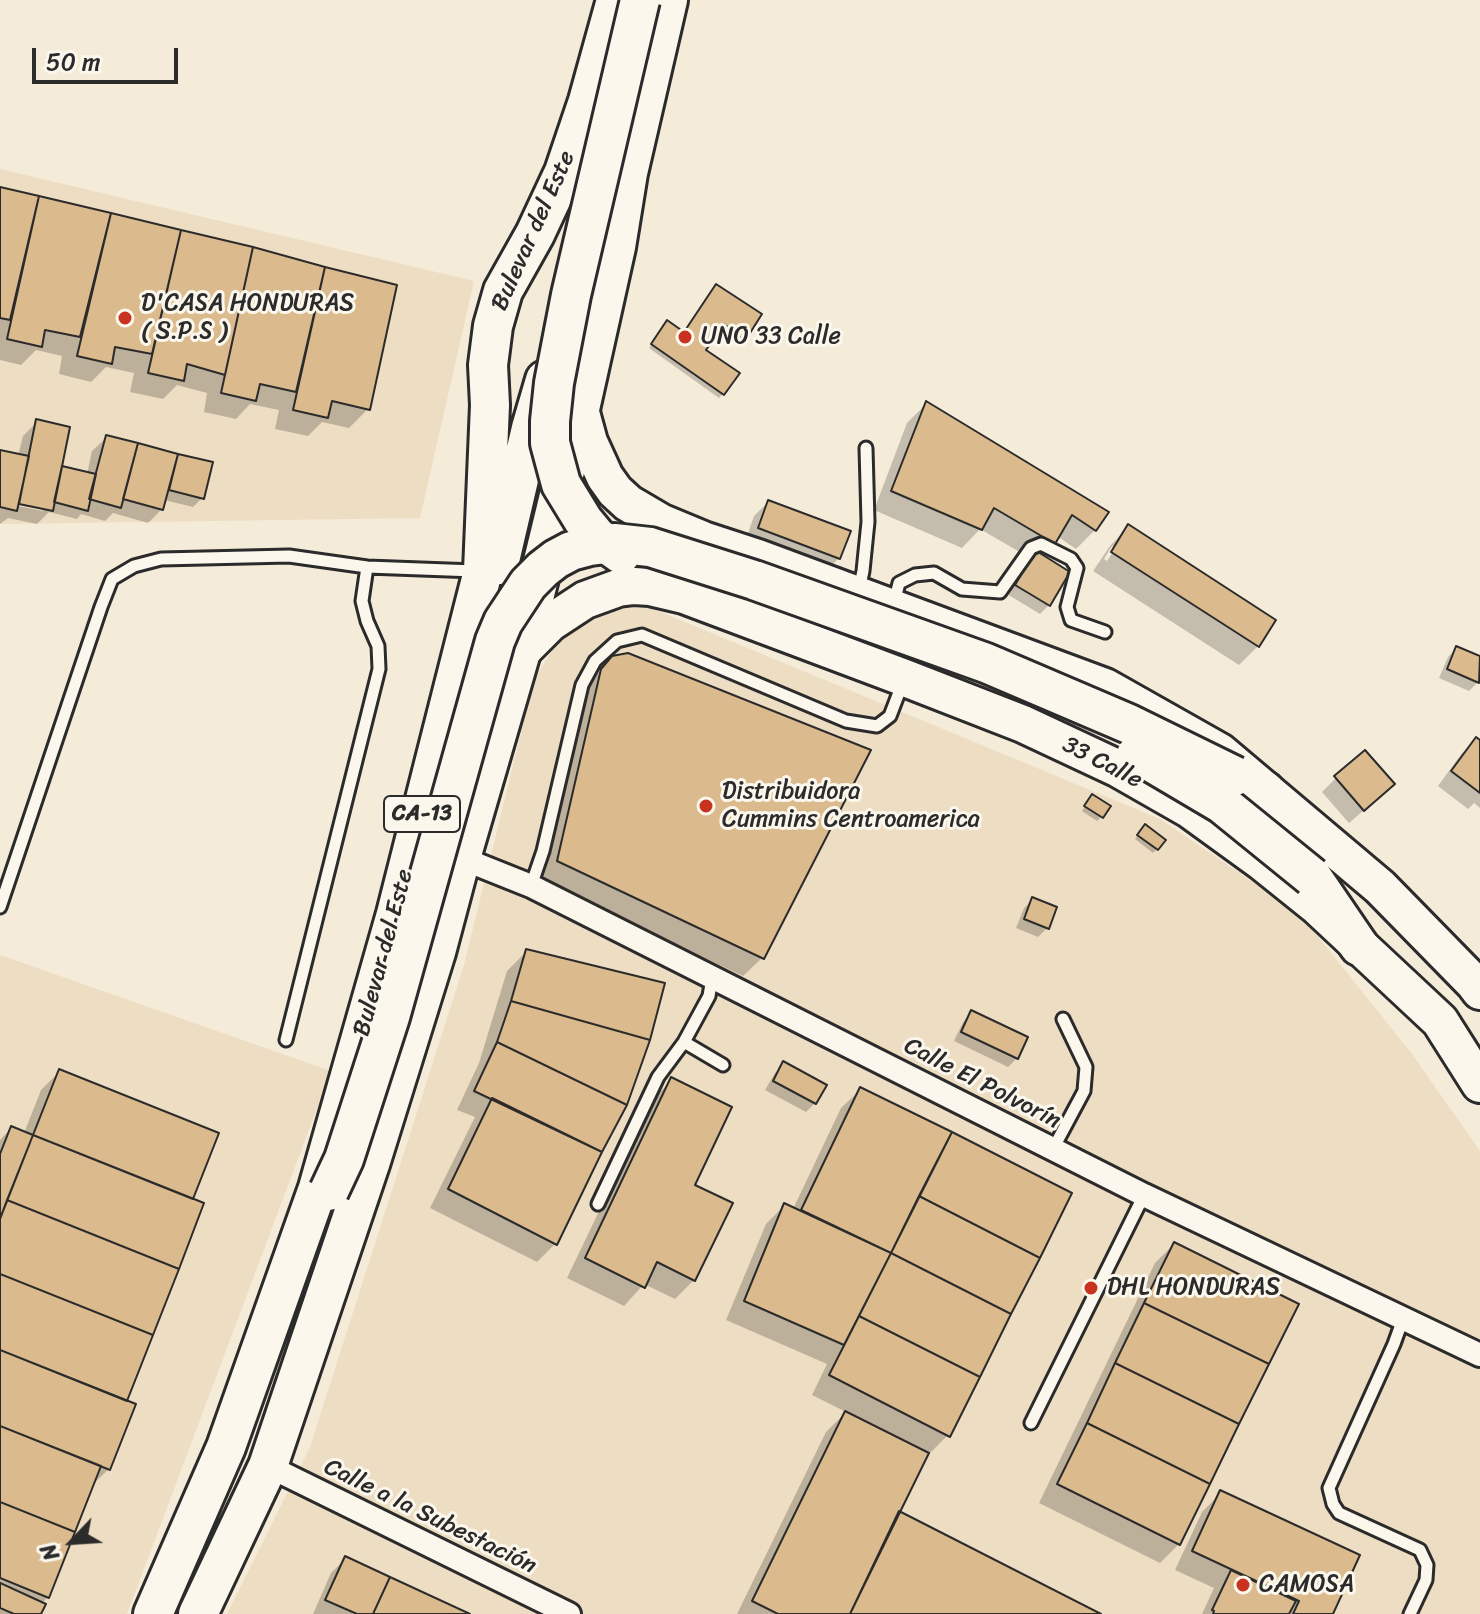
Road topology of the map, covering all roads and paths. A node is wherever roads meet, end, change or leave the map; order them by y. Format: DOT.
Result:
graph roads {
  1 [pos="616,0"];
  2 [pos="640,0"];
  3 [pos="668,0"];
  4 [pos="590,369"];
  5 [pos="580,409"];
  6 [pos="866,448"];
  7 [pos="703,540"];
  8 [pos="367,567"];
  9 [pos="483,571"];
  10 [pos="684,595"];
  11 [pos="858,595"];
  12 [pos="892,607"];
  13 [pos="1105,632"];
  14 [pos="521,652"];
  15 [pos="460,660"];
  16 [pos="905,678"];
  17 [pos="1250,784"];
  18 [pos="461,858"];
  19 [pos="531,886"];
  20 [pos="0,907"];
  21 [pos="1359,946"];
  22 [pos="712,978"];
  23 [pos="1480,991"];
  24 [pos="1063,1019"];
  25 [pos="286,1040"];
  26 [pos="684,1042"];
  27 [pos="723,1065"];
  28 [pos="1480,1084"];
  29 [pos="1053,1149"];
  30 [pos="1144,1195"];
  31 [pos="598,1204"];
  32 [pos="299,1243"];
  33 [pos="1403,1319"];
  34 [pos="1480,1355"];
  35 [pos="1031,1423"];
  36 [pos="268,1466"];
  37 [pos="153,1614"];
  38 [pos="198,1614"];
  39 [pos="569,1614"];
  40 [pos="1410,1614"];
  1 -- 9 [label="highway, Bulevar del Este / CA-13"];
  2 -- 21 [label="highway, bridge"];
  3 -- 4 [label="highway, Bulevar del Este / CA-13"];
  4 -- 5 [label="highway, Bulevar del Este / CA-13"];
  4 -- 15 [label="highway"];
  5 -- 7 [label="main road"];
  5 -- 14 [label="highway, Bulevar del Este / CA-13"];
  6 -- 11 [label="lane"];
  7 -- 10 [label="main road"];
  7 -- 11 [label="main road"];
  8 -- 9 [label="lane"];
  8 -- 20 [label="lane"];
  8 -- 25 [label="lane"];
  9 -- 15 [label="highway, Bulevar del Este / CA-13"];
  10 -- 14 [label="main road, 33 Calle"];
  10 -- 16 [label="main road, 33 Calle"];
  11 -- 12 [label="main road"];
  12 -- 13 [label="lane"];
  12 -- 17 [label="main road"];
  14 -- 18 [label="highway, Bulevar del Este / CA-13"];
  15 -- 32 [label="highway, Bulevar del Este / CA-13"];
  16 -- 19 [label="lane"];
  16 -- 21 [label="main road, 33 Calle"];
  17 -- 23 [label="main road"];
  17 -- 32 [label="highway, bridge"];
  18 -- 19 [label="street, Calle El Polvorín"];
  18 -- 36 [label="highway, Bulevar del Este / CA-13"];
  19 -- 22 [label="street, Calle El Polvorín"];
  21 -- 28 [label="main road, 33 Calle"];
  22 -- 26 [label="lane"];
  22 -- 29 [label="street, Calle El Polvorín"];
  24 -- 29 [label="lane"];
  26 -- 27 [label="lane"];
  26 -- 31 [label="lane"];
  29 -- 30 [label="street, Calle El Polvorín"];
  30 -- 33 [label="street, Calle El Polvorín"];
  30 -- 35 [label="lane"];
  32 -- 37 [label="highway, Bulevar del Este / CA-13"];
  33 -- 34 [label="street, Calle El Polvorín"];
  33 -- 40 [label="lane"];
  36 -- 38 [label="highway, Bulevar del Este / CA-13"];
  36 -- 39 [label="street, Calle a la Subestación"];
}
